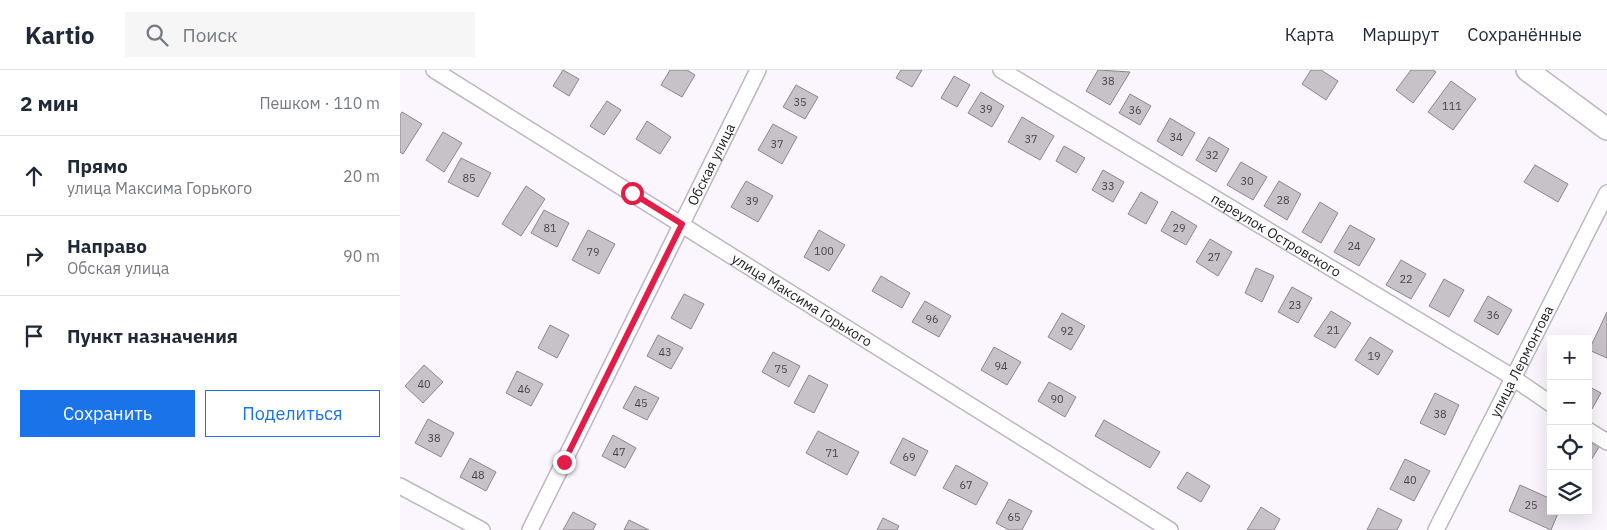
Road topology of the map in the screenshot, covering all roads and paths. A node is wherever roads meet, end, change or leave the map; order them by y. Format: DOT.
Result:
graph roads {
  1 [pos="434,70"];
  2 [pos="758,70"];
  3 [pos="1001,70"];
  4 [pos="1527,70"];
  5 [pos="1607,129"];
  6 [pos="1607,193"];
  7 [pos="682,224"];
  8 [pos="1512,378"];
  9 [pos="1547,401"];
  10 [pos="1592,433"];
  11 [pos="1607,442"];
  12 [pos="400,486"];
  13 [pos="482,530"];
  14 [pos="530,530"];
  15 [pos="1170,530"];
  16 [pos="1436,530"];
  1 -- 7 [label="street, улица Максима Горького"];
  2 -- 7 [label="street, Обская улица"];
  3 -- 8 [label="street, переулок Островского"];
  4 -- 5 [label="street"];
  6 -- 8 [label="street, улица Лермонтова"];
  7 -- 14 [label="street, Обская улица"];
  7 -- 15 [label="street, улица Максима Горького"];
  8 -- 9 [label="street, переулок Островского"];
  8 -- 16 [label="street, улица Лермонтова"];
  10 -- 11 [label="street"];
  12 -- 13 [label="street"];
}
